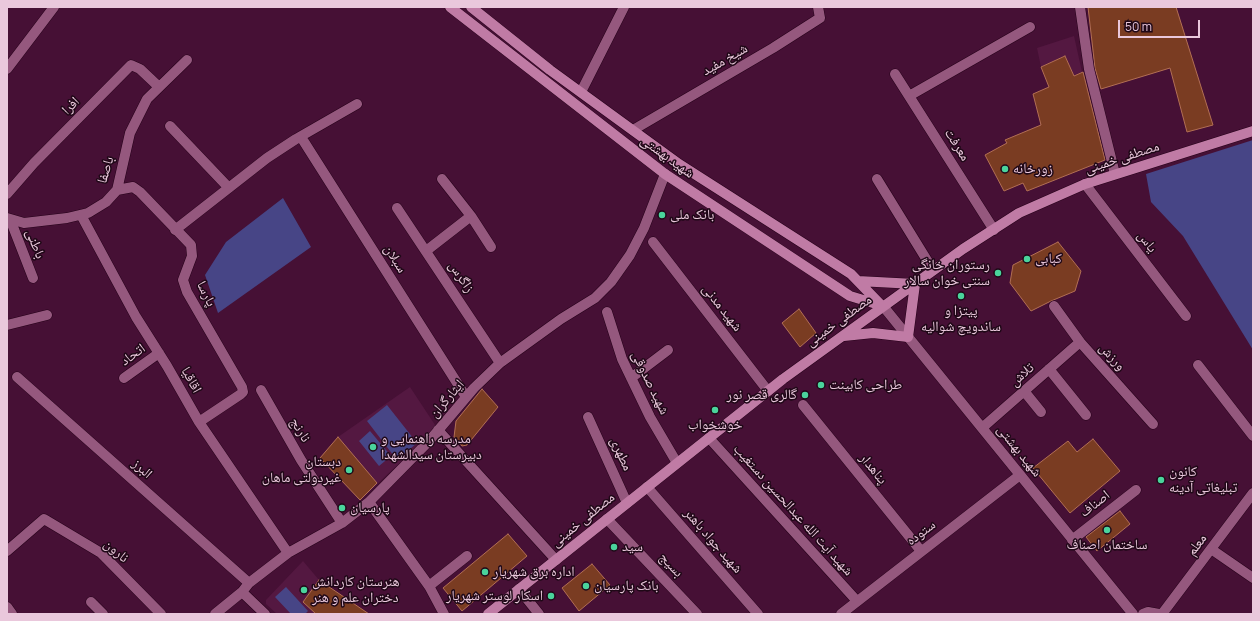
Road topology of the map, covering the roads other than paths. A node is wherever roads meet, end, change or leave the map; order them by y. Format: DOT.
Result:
graph roads {
  1 [pos="54,7"];
  2 [pos="450,7"];
  3 [pos="624,7"];
  4 [pos="818,7"];
  5 [pos="1080,7"];
  6 [pos="474,8"];
  7 [pos="1030,27"];
  8 [pos="187,60"];
  9 [pos="7,69"];
  10 [pos="895,74"];
  11 [pos="158,86"];
  12 [pos="581,92"];
  13 [pos="909,96"];
  14 [pos="357,104"];
  15 [pos="170,126"];
  16 [pos="633,130"];
  17 [pos="1253,131"];
  18 [pos="301,136"];
  19 [pos="665,174"];
  20 [pos="1116,174"];
  21 [pos="442,179"];
  22 [pos="877,179"];
  23 [pos="1085,184"];
  24 [pos="228,187"];
  25 [pos="117,190"];
  26 [pos="7,194"];
  27 [pos="397,208"];
  28 [pos="81,214"];
  29 [pos="471,216"];
  30 [pos="9,218"];
  31 [pos="175,230"];
  32 [pos="994,230"];
  33 [pos="653,242"];
  34 [pos="491,247"];
  35 [pos="426,251"];
  36 [pos="933,270"];
  37 [pos="33,278"];
  38 [pos="858,281"];
  39 [pos="915,284"];
  40 [pos="883,306"];
  41 [pos="1054,306"];
  42 [pos="607,312"];
  43 [pos="47,316"];
  44 [pos="1186,316"];
  45 [pos="7,325"];
  46 [pos="842,337"];
  47 [pos="908,337"];
  48 [pos="1080,342"];
  49 [pos="668,350"];
  50 [pos="159,353"];
  51 [pos="500,363"];
  52 [pos="1198,366"];
  53 [pos="1049,369"];
  54 [pos="17,377"];
  55 [pos="124,378"];
  56 [pos="631,378"];
  57 [pos="261,390"];
  58 [pos="768,391"];
  59 [pos="1024,391"];
  60 [pos="466,397"];
  61 [pos="803,405"];
  62 [pos="1041,412"];
  63 [pos="1086,415"];
  64 [pos="588,417"];
  65 [pos="199,422"];
  66 [pos="1153,424"];
  67 [pos="982,428"];
  68 [pos="438,430"];
  69 [pos="1253,436"];
  70 [pos="709,438"];
  71 [pos="677,463"];
  72 [pos="1020,475"];
  73 [pos="647,486"];
  74 [pos="1136,490"];
  75 [pos="1253,493"];
  76 [pos="369,502"];
  77 [pos="627,503"];
  78 [pos="607,519"];
  79 [pos="342,523"];
  80 [pos="1072,540"];
  81 [pos="1212,549"];
  82 [pos="7,551"];
  83 [pos="921,551"];
  84 [pos="288,553"];
  85 [pos="467,556"];
  86 [pos="556,560"];
  87 [pos="1253,578"];
  88 [pos="249,583"];
  89 [pos="430,586"];
  90 [pos="519,589"];
  91 [pos="242,592"];
  92 [pos="856,600"];
  93 [pos="91,602"];
  94 [pos="7,608"];
  95 [pos="12,614"];
  96 [pos="103,614"];
  97 [pos="161,614"];
  98 [pos="216,614"];
  99 [pos="265,614"];
  100 [pos="444,614"];
  101 [pos="488,614"];
  102 [pos="539,614"];
  103 [pos="697,614"];
  104 [pos="758,614"];
  105 [pos="841,614"];
  106 [pos="1133,614"];
  107 [pos="1143,614"];
  108 [pos="1159,614"];
  109 [pos="1162,614"];
  1 -- 9 [label="street"];
  2 -- 19 [label="main road, شهید بهشتی"];
  3 -- 12 [label="street"];
  4 -- 16 [label="street, شیخ مفید"];
  5 -- 20 [label="street"];
  6 -- 12 [label="main road, شهید بهشتی"];
  7 -- 13 [label="street"];
  8 -- 11 [label="street, باصفا"];
  10 -- 13 [label="street, معرفت"];
  11 -- 25 [label="street, باصفا"];
  11 -- 26 [label="street, افرا"];
  12 -- 16 [label="main road, شهید بهشتی"];
  13 -- 32 [label="street, معرفت"];
  14 -- 18 [label="street"];
  15 -- 24 [label="street"];
  16 -- 38 [label="main road, شهید بهشتی"];
  17 -- 20 [label="main road, مصطفی خمینی"];
  18 -- 24 [label="street"];
  18 -- 60 [label="street, سبلان"];
  19 -- 40 [label="main road, شهید بهشتی"];
  19 -- 51 [label="street, ایثارگران"];
  20 -- 23 [label="main road, مصطفی خمینی"];
  21 -- 29 [label="street"];
  22 -- 36 [label="street"];
  23 -- 32 [label="main road, مصطفی خمینی"];
  23 -- 44 [label="street, یاس"];
  24 -- 31 [label="street"];
  25 -- 28 [label="street, باصفا"];
  25 -- 31 [label="street, پارسا"];
  27 -- 35 [label="street, زاگرس"];
  28 -- 30 [label="street, باصفا"];
  28 -- 50 [label="street, اقاقیا"];
  29 -- 34 [label="street"];
  29 -- 35 [label="street"];
  30 -- 37 [label="street, باطنی"];
  31 -- 65 [label="street, پارسا"];
  32 -- 36 [label="main road, مصطفی خمینی"];
  33 -- 58 [label="street, شهید مدنی"];
  35 -- 51 [label="street, زاگرس"];
  36 -- 39 [label="main road, مصطفی خمینی"];
  38 -- 39 [label="main road"];
  38 -- 40 [label="main road, شهید بهشتی"];
  39 -- 40 [label="main road, مصطفی خمینی"];
  39 -- 47 [label="main road"];
  40 -- 46 [label="main road, مصطفی خمینی"];
  40 -- 47 [label="street, شهید بهشتی"];
  41 -- 48 [label="street, ورزش"];
  42 -- 56 [label="street, شهید صدوقی"];
  43 -- 45 [label="street"];
  46 -- 47 [label="main road"];
  46 -- 58 [label="main road, مصطفی خمینی"];
  47 -- 67 [label="street, شهید بهشتی"];
  48 -- 53 [label="street, تلاش"];
  48 -- 66 [label="street, ورزش"];
  49 -- 56 [label="street"];
  50 -- 55 [label="street, اتحاد"];
  50 -- 65 [label="street, اقاقیا"];
  51 -- 60 [label="street, ایثارگران"];
  52 -- 69 [label="street"];
  53 -- 59 [label="street, تلاش"];
  53 -- 63 [label="street"];
  54 -- 88 [label="street, البرز"];
  56 -- 71 [label="street, شهید صدوقی"];
  57 -- 79 [label="street, نارنج"];
  58 -- 70 [label="main road, مصطفی خمینی"];
  59 -- 62 [label="street"];
  59 -- 67 [label="street, تلاش"];
  60 -- 68 [label="street, ایثارگران"];
  61 -- 83 [label="street, پناهدار"];
  64 -- 77 [label="street, مطهری"];
  65 -- 84 [label="street, اقاقیا"];
  67 -- 72 [label="street, شهید بهشتی"];
  68 -- 76 [label="street, ایثارگران"];
  68 -- 86 [label="street"];
  70 -- 71 [label="main road, مصطفی خمینی"];
  70 -- 92 [label="street, شهید آیت الله عبدالحسین دستغیب"];
  71 -- 73 [label="main road, مصطفی خمینی"];
  72 -- 80 [label="street, شهید بهشتی"];
  72 -- 83 [label="street, ستوده"];
  73 -- 77 [label="main road, مصطفی خمینی"];
  73 -- 104 [label="street, شهید جواد باهنر"];
  74 -- 80 [label="street, اصناف"];
  75 -- 81 [label="street, معلم"];
  76 -- 79 [label="street, ایثارگران"];
  76 -- 89 [label="street"];
  77 -- 78 [label="main road, مصطفی خمینی"];
  78 -- 86 [label="main road, مصطفی خمینی"];
  78 -- 103 [label="street, بسیج"];
  79 -- 84 [label="street, ایثارگران"];
  80 -- 106 [label="street, شهید بهشتی"];
  81 -- 87 [label="street"];
  81 -- 109 [label="street, معلم"];
  82 -- 97 [label="street, نارون"];
  83 -- 92 [label="street, ستوده"];
  84 -- 88 [label="street, ایثارگران"];
  85 -- 89 [label="street"];
  86 -- 90 [label="main road, مصطفی خمینی"];
  88 -- 91 [label="street, ایثارگران"];
  89 -- 100 [label="street"];
  90 -- 101 [label="main road, مصطفی خمینی"];
  90 -- 102 [label="street"];
  91 -- 98 [label="street, ایثارگران"];
  91 -- 99 [label="street"];
  92 -- 105 [label="street, ستوده"];
  93 -- 96 [label="street"];
  94 -- 95 [label="street"];
  107 -- 108 [label="street"];
}
